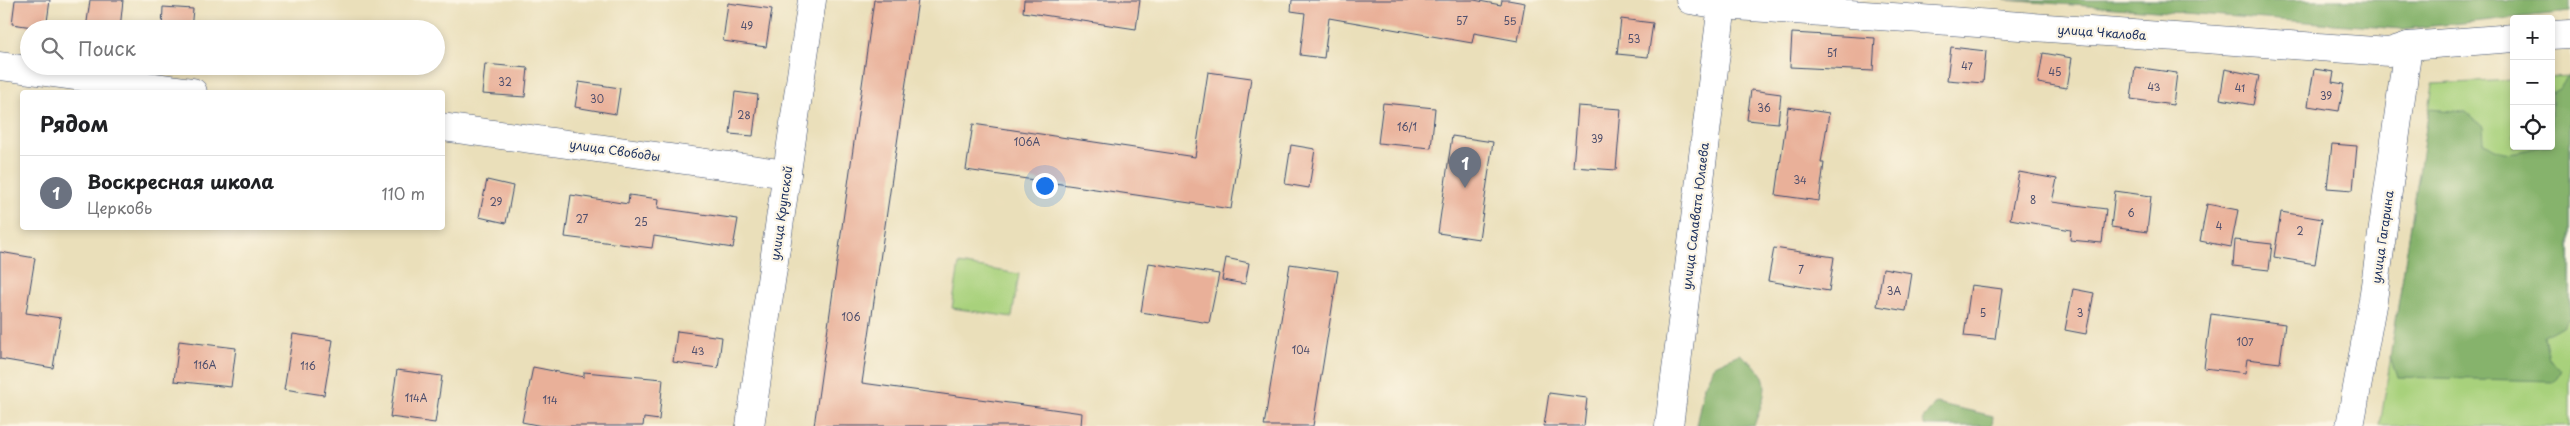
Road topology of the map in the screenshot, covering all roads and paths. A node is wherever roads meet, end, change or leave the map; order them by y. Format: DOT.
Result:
graph roads {
  1 [pos="812,0"];
  2 [pos="1690,0"];
  3 [pos="1722,5"];
  4 [pos="2570,34"];
  5 [pos="2555,35"];
  6 [pos="2510,38"];
  7 [pos="2408,46"];
  8 [pos="0,66"];
  9 [pos="20,69"];
  10 [pos="67,75"];
  11 [pos="178,90"];
  12 [pos="445,127"];
  13 [pos="787,174"];
  14 [pos="750,426"];
  15 [pos="1669,426"];
  16 [pos="2350,426"];
  1 -- 13 [label="street, улица Крупской"];
  2 -- 3 [label="street, улица Чкалова"];
  3 -- 7 [label="street, улица Чкалова"];
  3 -- 15 [label="street, улица Салавата Юлаева"];
  4 -- 5 [label="street"];
  6 -- 7 [label="street, улица Чкалова"];
  7 -- 16 [label="street, улица Гагарина"];
  8 -- 9 [label="street"];
  10 -- 11 [label="street"];
  12 -- 13 [label="street, улица Свободы"];
  13 -- 14 [label="street, улица Крупской"];
}
